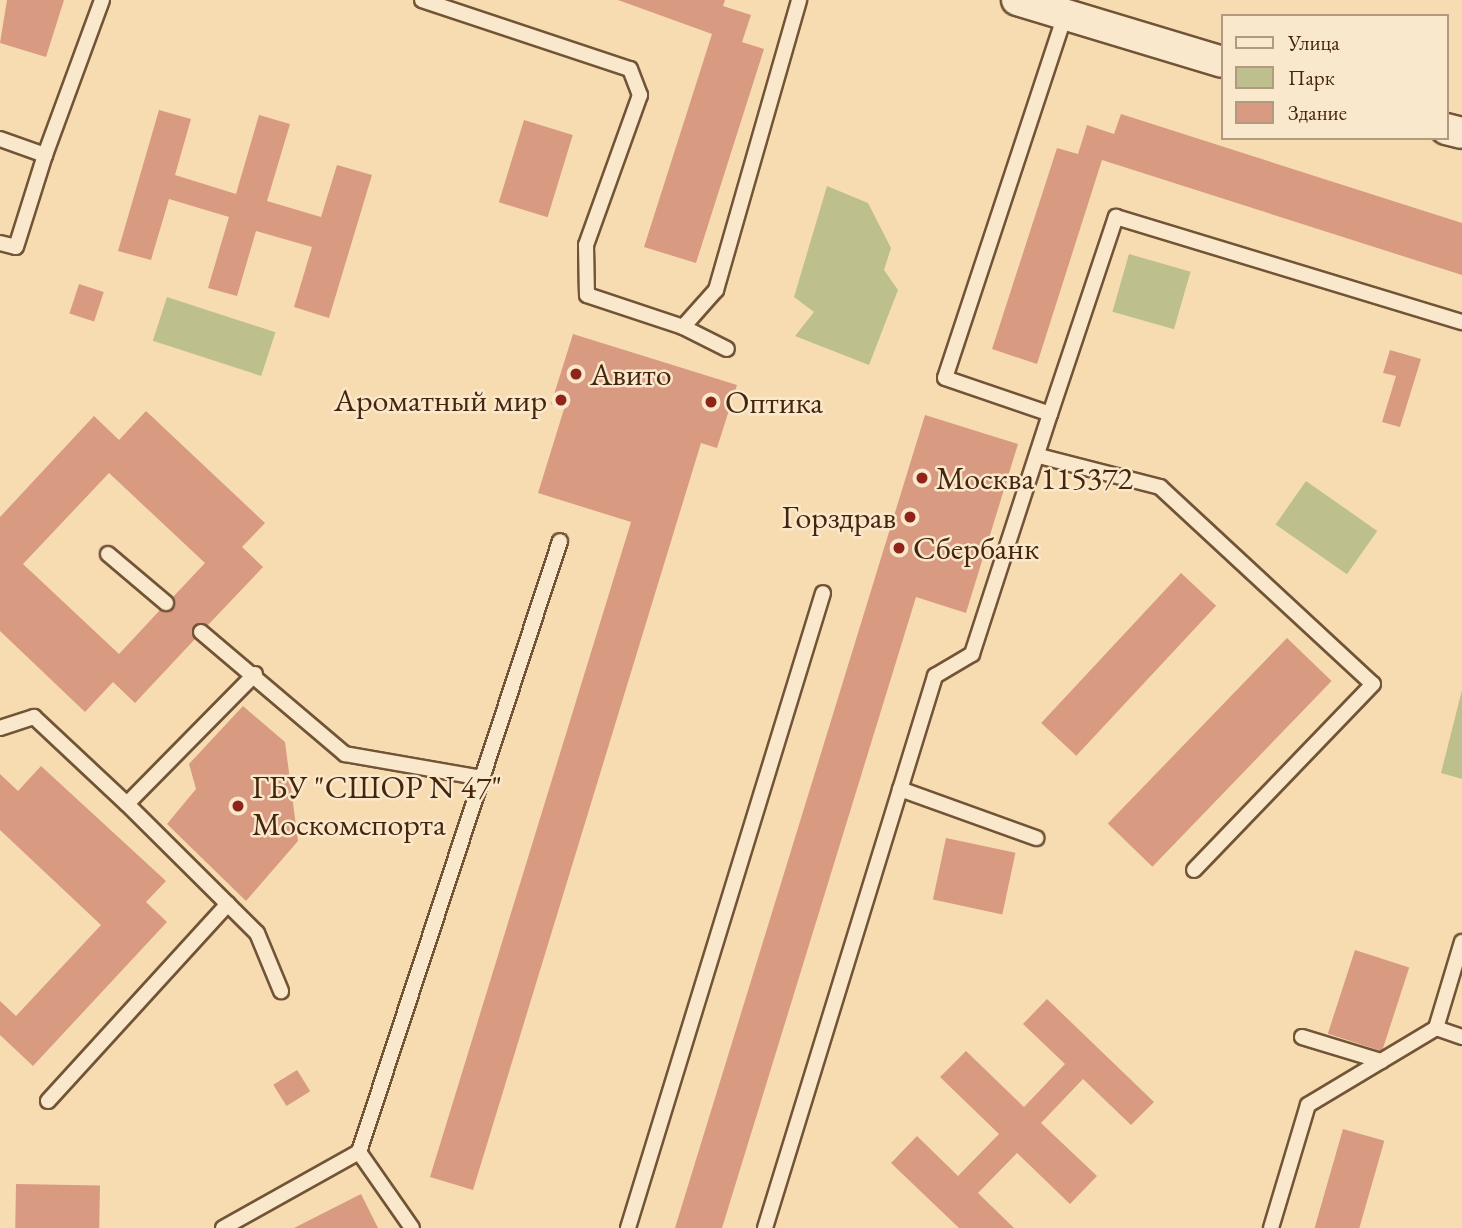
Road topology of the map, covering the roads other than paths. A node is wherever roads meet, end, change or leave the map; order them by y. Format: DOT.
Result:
graph roads {
  1 [pos="102,0"];
  2 [pos="422,0"];
  3 [pos="799,0"];
  4 [pos="1017,0"];
  5 [pos="1065,15"];
  6 [pos="1220,61"];
  7 [pos="0,139"];
  8 [pos="46,155"];
  9 [pos="0,243"];
  10 [pos="1462,322"];
  11 [pos="683,327"];
  12 [pos="727,349"];
  13 [pos="1050,414"];
  14 [pos="1039,456"];
  15 [pos="560,541"];
  16 [pos="108,554"];
  17 [pos="823,593"];
  18 [pos="166,603"];
  19 [pos="201,632"];
  20 [pos="255,674"];
  21 [pos="0,728"];
  22 [pos="482,778"];
  23 [pos="900,789"];
  24 [pos="127,804"];
  25 [pos="1036,838"];
  26 [pos="1194,870"];
  27 [pos="229,904"];
  28 [pos="1462,942"];
  29 [pos="281,990"];
  30 [pos="1436,1028"];
  31 [pos="1302,1037"];
  32 [pos="1462,1037"];
  33 [pos="1381,1061"];
  34 [pos="48,1101"];
  35 [pos="359,1152"];
  36 [pos="223,1228"];
  37 [pos="412,1228"];
  38 [pos="628,1228"];
  39 [pos="765,1228"];
  40 [pos="1271,1228"];
  1 -- 8 [label="lane"];
  2 -- 11 [label="lane"];
  3 -- 11 [label="lane"];
  4 -- 5 [label="street"];
  5 -- 6 [label="street"];
  5 -- 13 [label="lane"];
  7 -- 8 [label="lane"];
  8 -- 9 [label="lane"];
  10 -- 13 [label="lane"];
  11 -- 12 [label="lane"];
  13 -- 14 [label="lane"];
  14 -- 23 [label="lane"];
  14 -- 26 [label="lane"];
  15 -- 22 [label="lane"];
  16 -- 18 [label="lane"];
  17 -- 38 [label="lane"];
  19 -- 20 [label="lane"];
  20 -- 22 [label="lane"];
  20 -- 24 [label="lane"];
  21 -- 24 [label="lane"];
  22 -- 35 [label="lane"];
  23 -- 25 [label="lane"];
  23 -- 39 [label="lane"];
  24 -- 27 [label="lane"];
  27 -- 29 [label="lane"];
  27 -- 34 [label="lane"];
  28 -- 30 [label="lane"];
  30 -- 32 [label="lane"];
  30 -- 33 [label="lane"];
  31 -- 33 [label="lane"];
  33 -- 40 [label="lane"];
  35 -- 36 [label="lane"];
  35 -- 37 [label="lane"];
}
